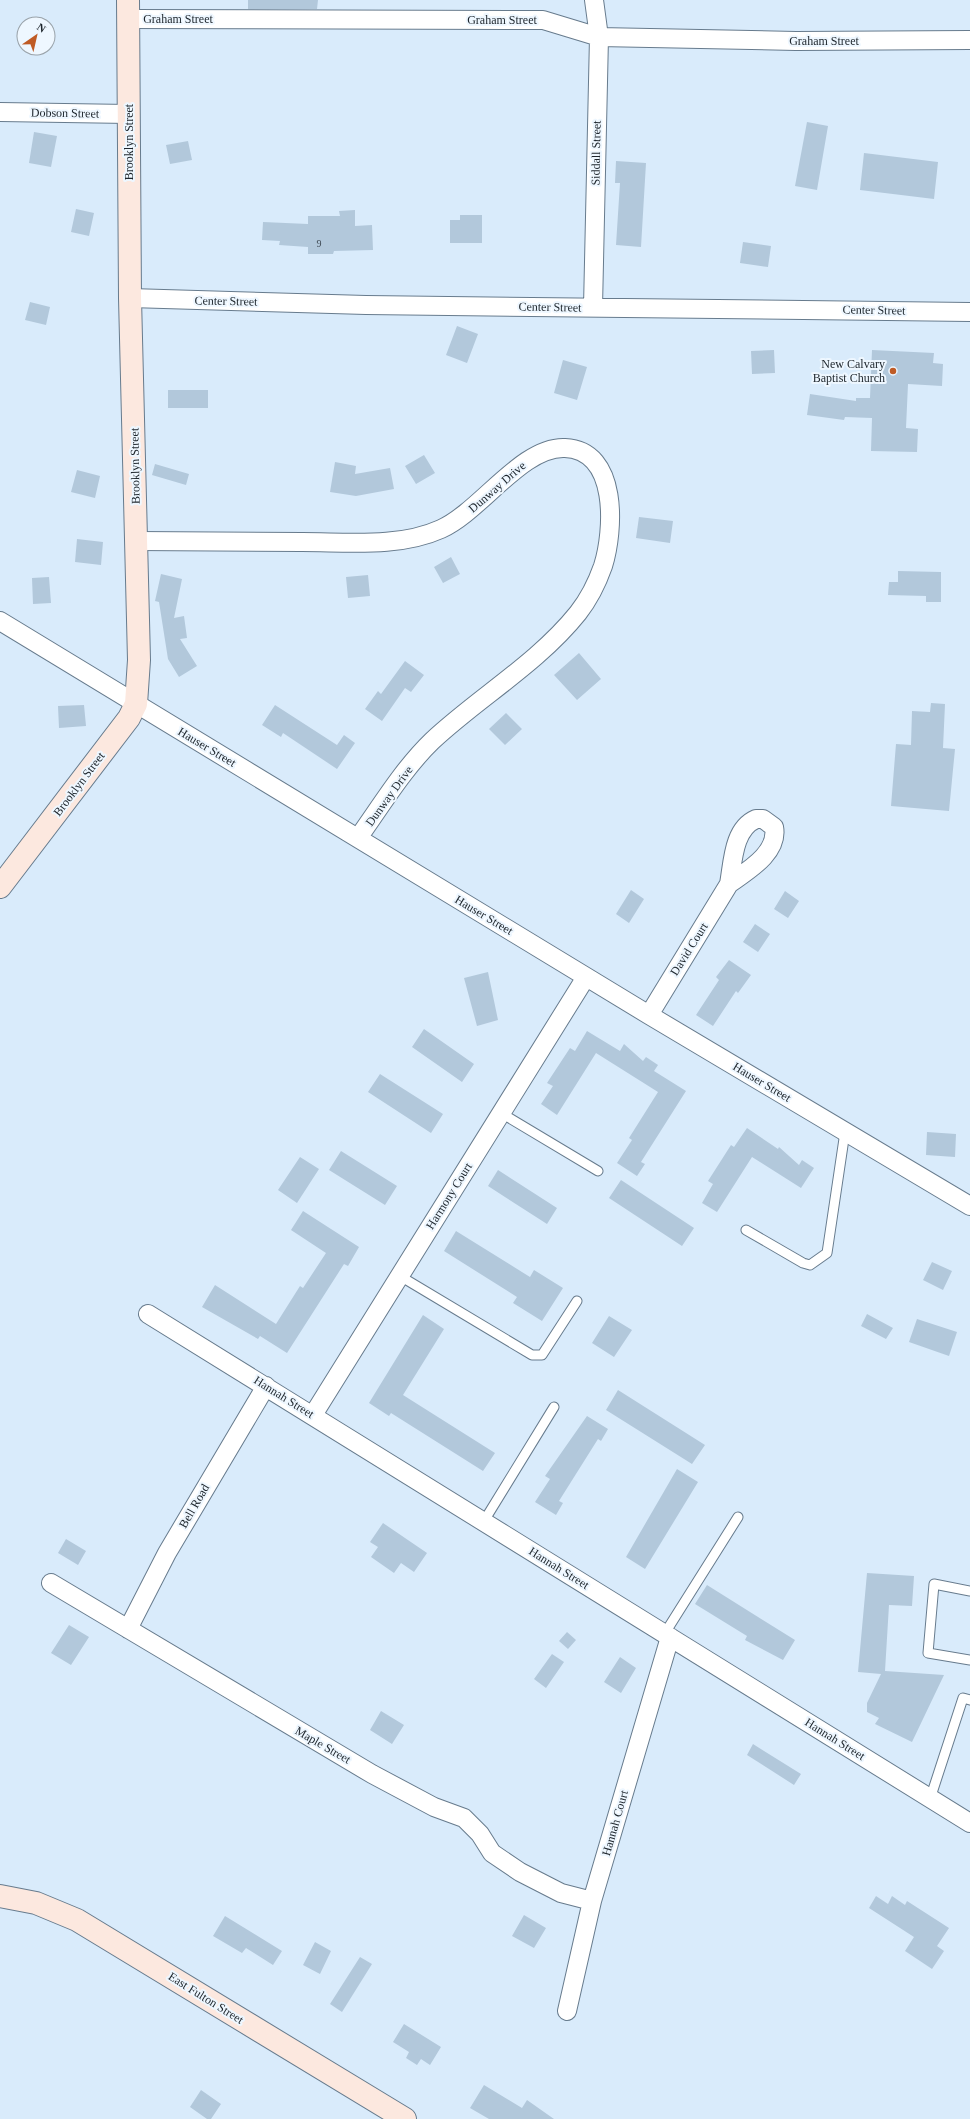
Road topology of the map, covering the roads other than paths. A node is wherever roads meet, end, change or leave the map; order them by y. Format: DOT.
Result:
graph roads {
  1 [pos="594,0"];
  2 [pos="128,10"];
  3 [pos="599,37"];
  4 [pos="970,40"];
  5 [pos="0,112"];
  6 [pos="129,114"];
  7 [pos="130,298"];
  8 [pos="593,307"];
  9 [pos="970,312"];
  10 [pos="136,541"];
  11 [pos="0,621"];
  12 [pos="136,704"];
  13 [pos="358,838"];
  14 [pos="729,884"];
  15 [pos="0,887"];
  16 [pos="586,977"];
  17 [pos="649,1015"];
  18 [pos="501,1113"];
  19 [pos="845,1132"];
  20 [pos="598,1171"];
  21 [pos="970,1206"];
  22 [pos="746,1230"];
  23 [pos="400,1276"];
  24 [pos="578,1300"];
  25 [pos="148,1314"];
  26 [pos="266,1386"];
  27 [pos="554,1406"];
  28 [pos="313,1415"];
  29 [pos="738,1518"];
  30 [pos="484,1521"];
  31 [pos="51,1583"];
  32 [pos="970,1591"];
  33 [pos="128,1629"];
  34 [pos="668,1635"];
  35 [pos="970,1660"];
  36 [pos="970,1700"];
  37 [pos="930,1798"];
  38 [pos="970,1823"];
  39 [pos="0,1896"];
  40 [pos="592,1901"];
  41 [pos="567,2011"];
  42 [pos="405,2119"];
  1 -- 3 [label="street, Siddall Street"];
  2 -- 3 [label="street, Graham Street"];
  2 -- 6 [label="street, Brooklyn Street"];
  3 -- 4 [label="street, Graham Street"];
  3 -- 8 [label="street, Siddall Street"];
  5 -- 6 [label="street, Dobson Street"];
  6 -- 7 [label="street, Brooklyn Street"];
  7 -- 8 [label="street, Center Street"];
  7 -- 10 [label="street, Brooklyn Street"];
  8 -- 9 [label="street, Center Street"];
  10 -- 12 [label="street, Brooklyn Street"];
  10 -- 13 [label="street, Dunway Drive"];
  11 -- 12 [label="street, Hauser Street"];
  12 -- 13 [label="street, Hauser Street"];
  12 -- 15 [label="street, Brooklyn Street"];
  13 -- 16 [label="street, Hauser Street"];
  14 -- 17 [label="street, David Court"];
  16 -- 17 [label="street, Hauser Street"];
  16 -- 18 [label="street, Harmony Court"];
  17 -- 19 [label="street, Hauser Street"];
  18 -- 20 [label="lane"];
  18 -- 23 [label="street, Harmony Court"];
  19 -- 21 [label="street, Hauser Street"];
  19 -- 22 [label="lane"];
  23 -- 24 [label="lane"];
  23 -- 28 [label="street, Harmony Court"];
  25 -- 26 [label="street, Hannah Street"];
  26 -- 28 [label="street, Hannah Street"];
  26 -- 33 [label="street, Bell Road"];
  27 -- 30 [label="lane"];
  28 -- 30 [label="street, Hannah Street"];
  29 -- 34 [label="lane"];
  30 -- 34 [label="street, Hannah Street"];
  31 -- 33 [label="street, Maple Street"];
  32 -- 35 [label="lane"];
  33 -- 40 [label="street, Maple Street"];
  34 -- 37 [label="street, Hannah Street"];
  34 -- 40 [label="street, Hannah Court"];
  36 -- 37 [label="lane"];
  37 -- 38 [label="street, Hannah Street"];
  39 -- 42 [label="street, East Fulton Street"];
  40 -- 41 [label="street, Hannah Court"];
}
